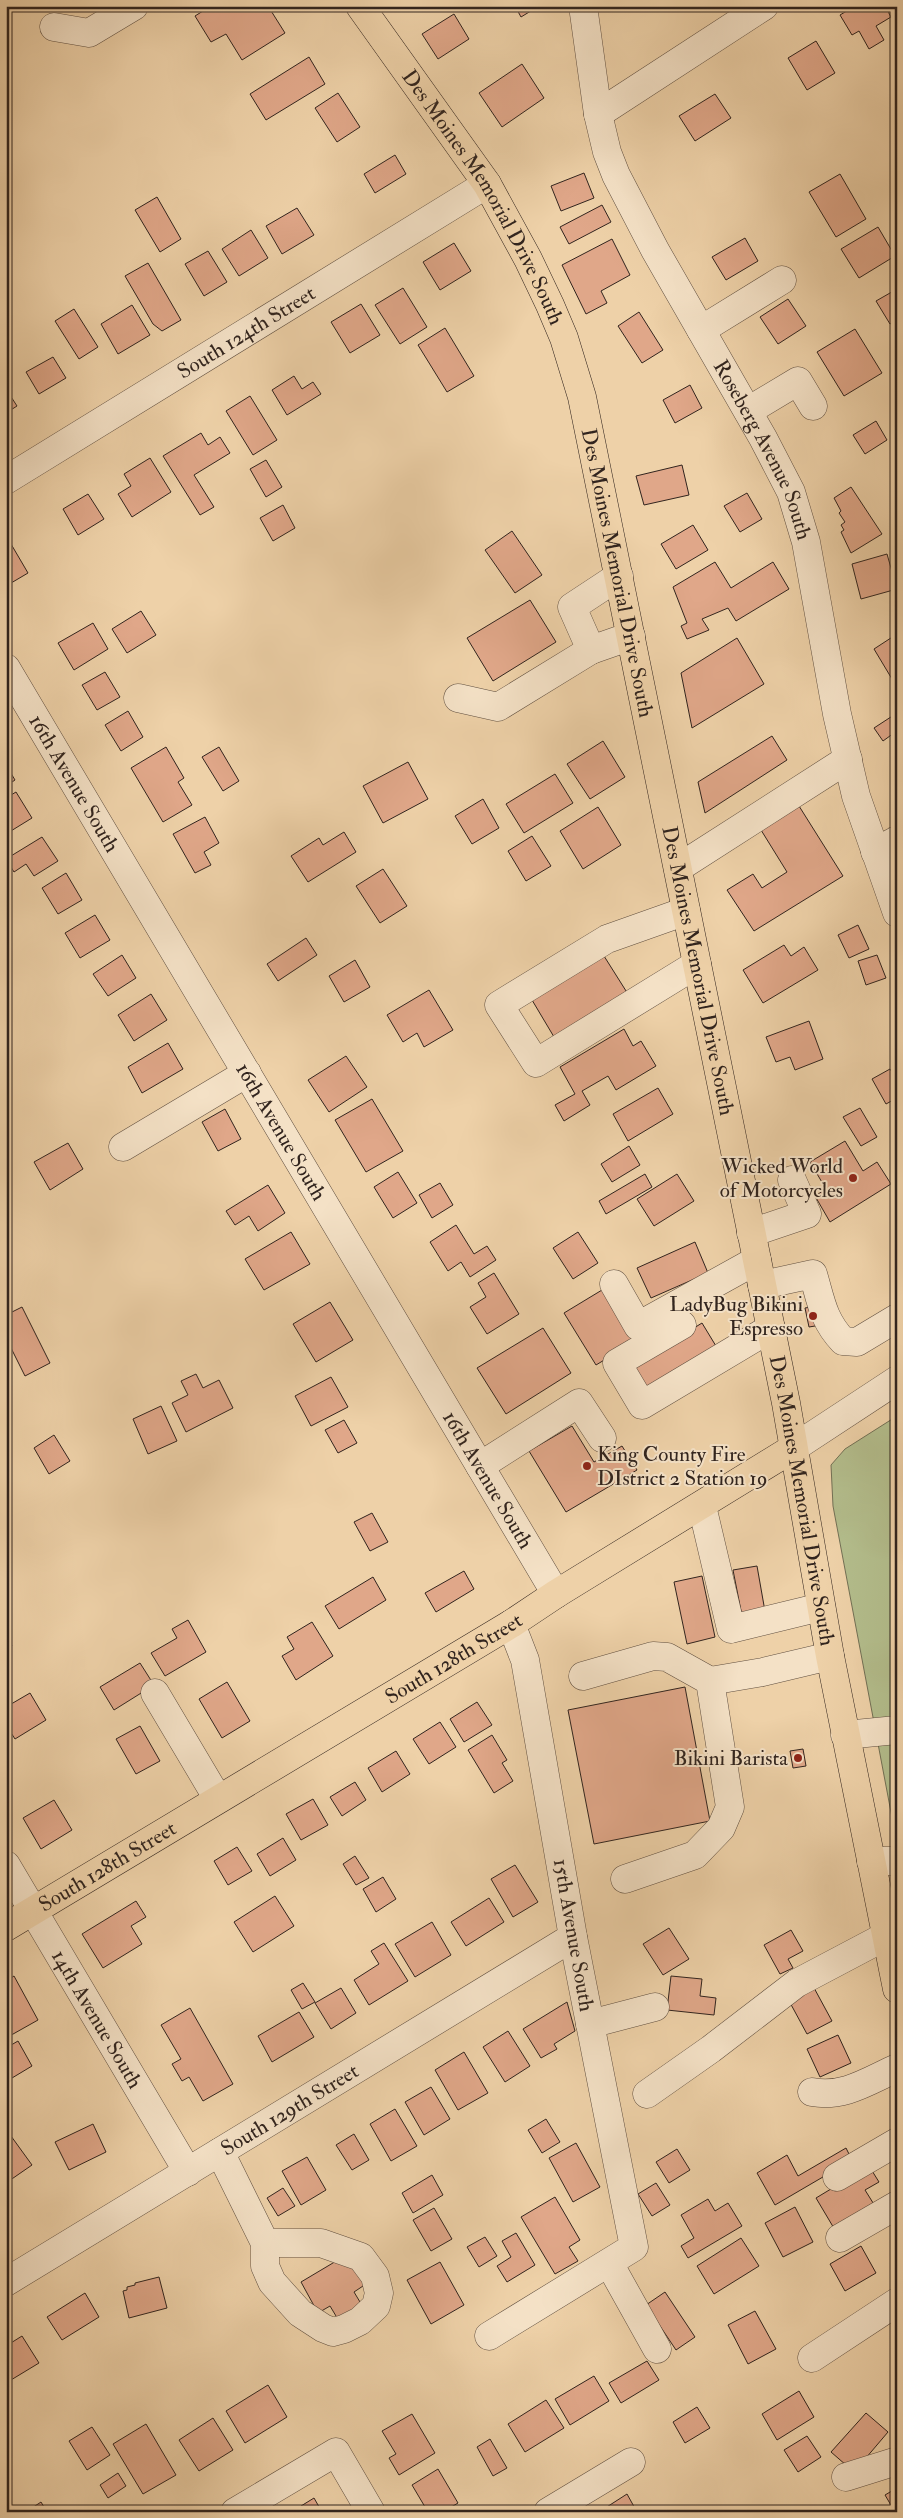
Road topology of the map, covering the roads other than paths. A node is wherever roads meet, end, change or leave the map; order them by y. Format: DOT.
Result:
graph roads {
  1 [pos="134,6"];
  2 [pos="360,6"];
  3 [pos="583,6"];
  4 [pos="764,6"];
  5 [pos="54,27"];
  6 [pos="598,114"];
  7 [pos="487,184"];
  8 [pos="782,280"];
  9 [pos="701,330"];
  10 [pos="813,406"];
  11 [pos="748,411"];
  12 [pos="6,480"];
  13 [pos="619,576"];
  14 [pos="631,636"];
  15 [pos="590,650"];
  16 [pos="6,668"];
  17 [pos="458,698"];
  18 [pos="848,759"];
  19 [pos="886,846"];
  20 [pos="678,868"];
  21 [pos="686,911"];
  22 [pos="897,913"];
  23 [pos="697,964"];
  24 [pos="247,1073"];
  25 [pos="123,1147"];
  26 [pos="792,1180"];
  27 [pos="751,1232"];
  28 [pos="759,1272"];
  29 [pos="614,1284"];
  30 [pos="897,1318"];
  31 [pos="682,1324"];
  32 [pos="771,1328"];
  33 [pos="897,1380"];
  34 [pos="602,1438"];
  35 [pos="792,1448"];
  36 [pos="480,1466"];
  37 [pos="702,1506"];
  38 [pos="556,1594"];
  39 [pos="822,1607"];
  40 [pos="511,1624"];
  41 [pos="830,1656"];
  42 [pos="583,1676"];
  43 [pos="710,1681"];
  44 [pos="155,1693"];
  45 [pos="897,1730"];
  46 [pos="845,1735"];
  47 [pos="218,1799"];
  48 [pos="884,1861"];
  49 [pos="6,1865"];
  50 [pos="625,1879"];
  51 [pos="33,1911"];
  52 [pos="6,1927"];
  53 [pos="886,1936"];
  54 [pos="573,1937"];
  55 [pos="897,1989"];
  56 [pos="655,2008"];
  57 [pos="590,2024"];
  58 [pos="897,2068"];
  59 [pos="812,2092"];
  60 [pos="647,2094"];
  61 [pos="897,2142"];
  62 [pos="220,2152"];
  63 [pos="188,2172"];
  64 [pos="837,2177"];
  65 [pos="897,2205"];
  66 [pos="840,2238"];
  67 [pos="264,2243"];
  68 [pos="609,2263"];
  69 [pos="6,2282"];
  70 [pos="897,2302"];
  71 [pos="489,2336"];
  72 [pos="657,2349"];
  73 [pos="812,2358"];
  74 [pos="897,2461"];
  75 [pos="631,2462"];
  76 [pos="846,2478"];
  77 [pos="235,2512"];
  78 [pos="371,2512"];
  79 [pos="548,2512"];
  1 -- 5 [label="street"];
  2 -- 7 [label="main road, Des Moines Memorial Drive South"];
  3 -- 6 [label="street, Roseberg Avenue South"];
  4 -- 6 [label="street"];
  6 -- 9 [label="street, Roseberg Avenue South"];
  7 -- 12 [label="street, South 124th Street"];
  7 -- 13 [label="main road, Des Moines Memorial Drive South"];
  8 -- 9 [label="street"];
  9 -- 11 [label="street, Roseberg Avenue South"];
  10 -- 11 [label="street"];
  11 -- 18 [label="street, Roseberg Avenue South"];
  13 -- 14 [label="main road, Des Moines Memorial Drive South"];
  13 -- 15 [label="street"];
  14 -- 15 [label="street"];
  14 -- 20 [label="main road, Des Moines Memorial Drive South"];
  15 -- 17 [label="street"];
  16 -- 24 [label="street, 16th Avenue South"];
  18 -- 19 [label="street, Roseberg Avenue South"];
  18 -- 20 [label="street"];
  19 -- 22 [label="street, Roseberg Avenue South"];
  20 -- 21 [label="main road, Des Moines Memorial Drive South"];
  21 -- 23 [label="main road, Des Moines Memorial Drive South"];
  21 -- 23 [label="street"];
  23 -- 27 [label="main road, Des Moines Memorial Drive South"];
  24 -- 25 [label="street"];
  24 -- 36 [label="street, 16th Avenue South"];
  26 -- 27 [label="street"];
  27 -- 28 [label="main road, Des Moines Memorial Drive South"];
  28 -- 29 [label="street"];
  28 -- 30 [label="street"];
  28 -- 32 [label="main road, Des Moines Memorial Drive South"];
  31 -- 32 [label="street"];
  32 -- 35 [label="main road, Des Moines Memorial Drive South"];
  33 -- 35 [label="street, South 128th Street"];
  34 -- 36 [label="street"];
  35 -- 37 [label="main road, South 128th Street"];
  35 -- 39 [label="main road, Des Moines Memorial Drive South"];
  36 -- 38 [label="street, 16th Avenue South"];
  37 -- 38 [label="main road, South 128th Street"];
  37 -- 39 [label="street"];
  38 -- 40 [label="main road, South 128th Street"];
  39 -- 41 [label="main road, Des Moines Memorial Drive South"];
  40 -- 47 [label="main road, South 128th Street"];
  40 -- 54 [label="street, 15th Avenue South"];
  41 -- 43 [label="street"];
  41 -- 46 [label="main road, Des Moines Memorial Drive South"];
  42 -- 43 [label="street"];
  43 -- 50 [label="street"];
  44 -- 47 [label="street"];
  45 -- 46 [label="street"];
  46 -- 48 [label="main road, Des Moines Memorial Drive South"];
  47 -- 51 [label="main road, South 128th Street"];
  48 -- 53 [label="main road, Des Moines Memorial Drive South"];
  49 -- 51 [label="street, 14th Avenue South"];
  51 -- 52 [label="main road, South 128th Street"];
  51 -- 63 [label="street, 14th Avenue South"];
  53 -- 55 [label="main road, Des Moines Memorial Drive South"];
  53 -- 60 [label="street"];
  54 -- 57 [label="street, 15th Avenue South"];
  54 -- 62 [label="street, South 129th Street"];
  56 -- 57 [label="street"];
  57 -- 68 [label="street, 15th Avenue South"];
  58 -- 59 [label="street"];
  61 -- 64 [label="street"];
  62 -- 63 [label="street, South 129th Street"];
  62 -- 67 [label="street"];
  63 -- 69 [label="street, South 129th Street"];
  65 -- 66 [label="street"];
  68 -- 71 [label="street"];
  68 -- 72 [label="street"];
  70 -- 73 [label="street"];
  74 -- 76 [label="street"];
  75 -- 79 [label="street"];
  77 -- 78 [label="street"];
}
